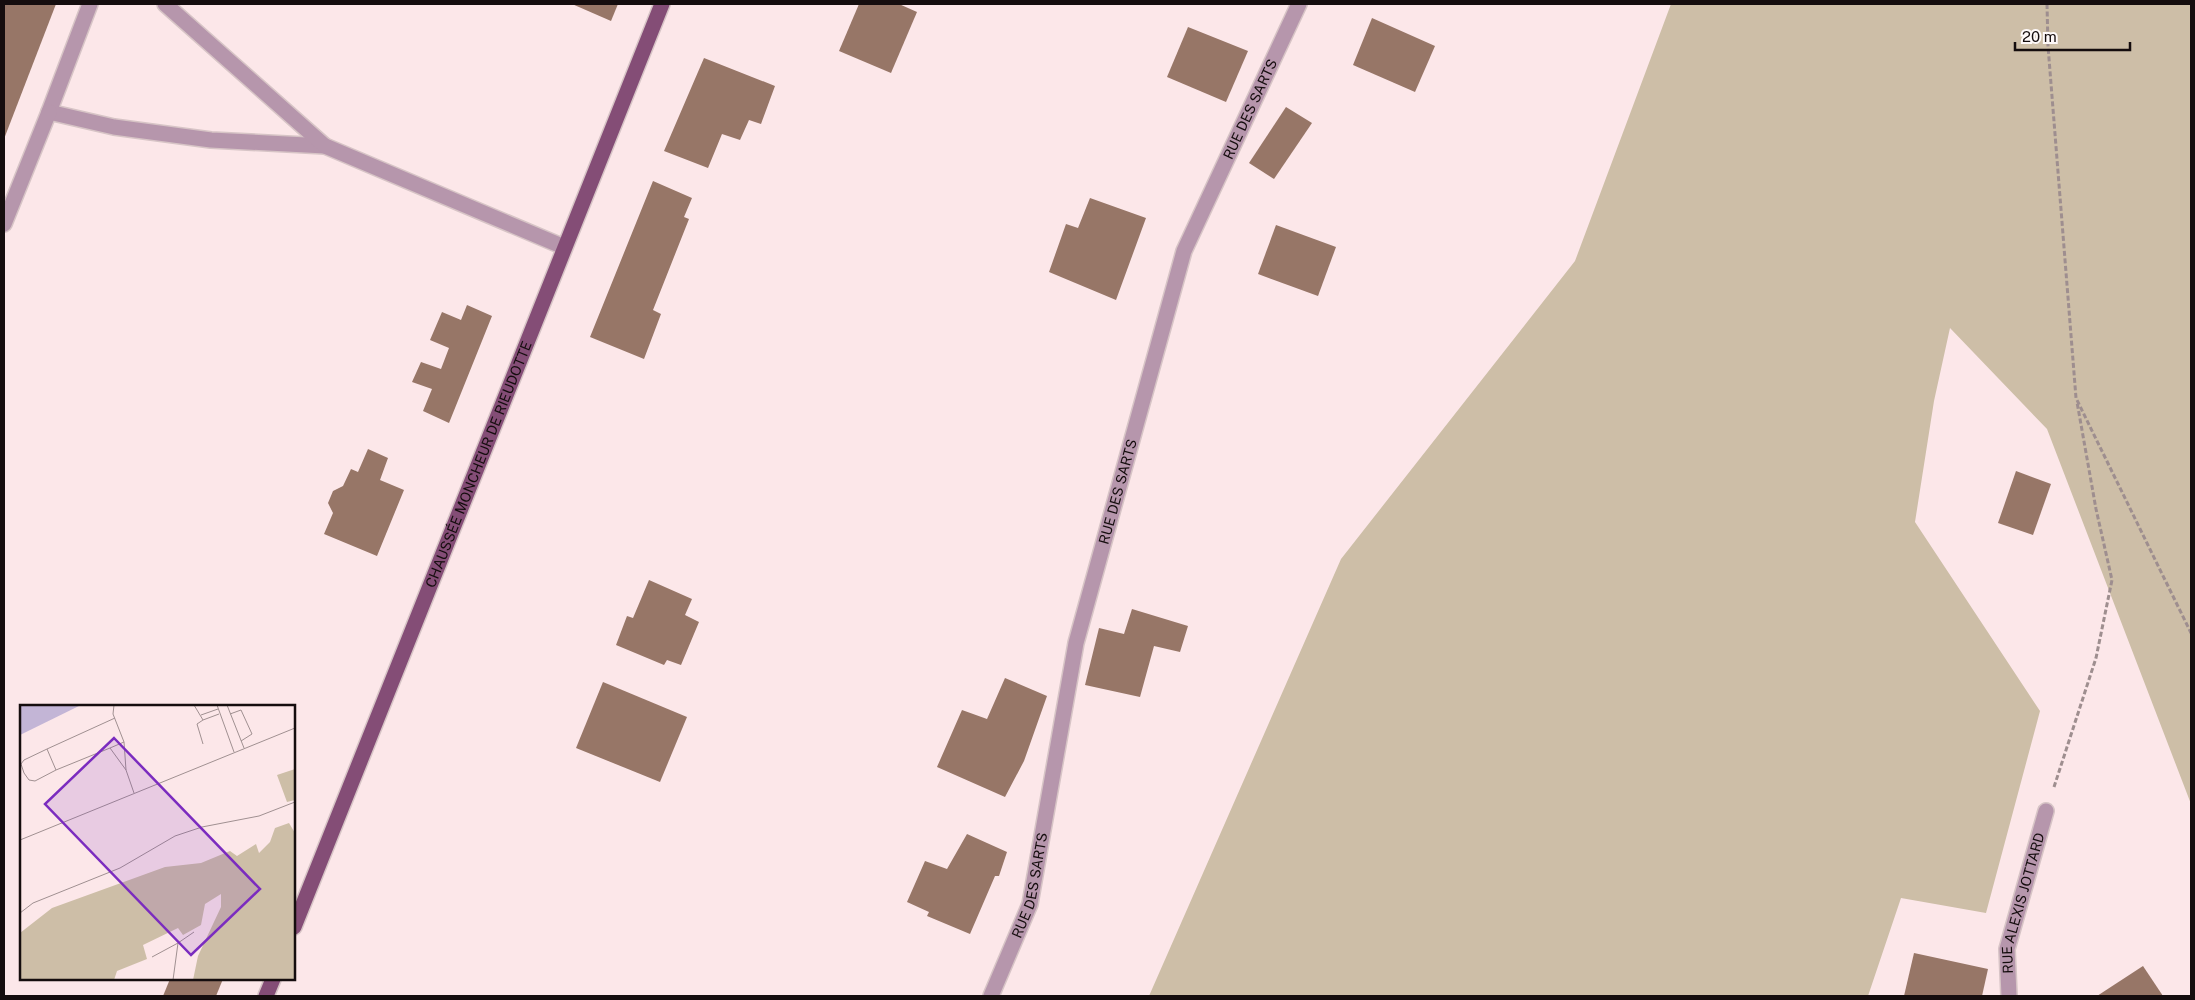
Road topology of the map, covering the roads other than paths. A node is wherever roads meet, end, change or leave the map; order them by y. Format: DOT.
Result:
graph roads {
  1 [pos="90,4"];
  2 [pos="165,4"];
  3 [pos="662,4"];
  4 [pos="1299,4"];
  5 [pos="49,112"];
  6 [pos="326,146"];
  7 [pos="4,224"];
  8 [pos="564,247"];
  9 [pos="2046,811"];
  10 [pos="295,924"];
  11 [pos="273,980"];
  12 [pos="266,996"];
  13 [pos="991,996"];
  14 [pos="2009,996"];
  1 -- 5 [label="street"];
  2 -- 6 [label="street"];
  3 -- 8 [label="main road, CHAUSSÉE MONCHEUR DE RIEUDOTTE"];
  4 -- 13 [label="street, RUE DES SARTS"];
  5 -- 6 [label="street"];
  5 -- 7 [label="street"];
  6 -- 8 [label="street"];
  8 -- 10 [label="main road, CHAUSSÉE MONCHEUR DE RIEUDOTTE"];
  9 -- 14 [label="street, RUE ALEXIS JOTTARD"];
  11 -- 12 [label="main road"];
}
